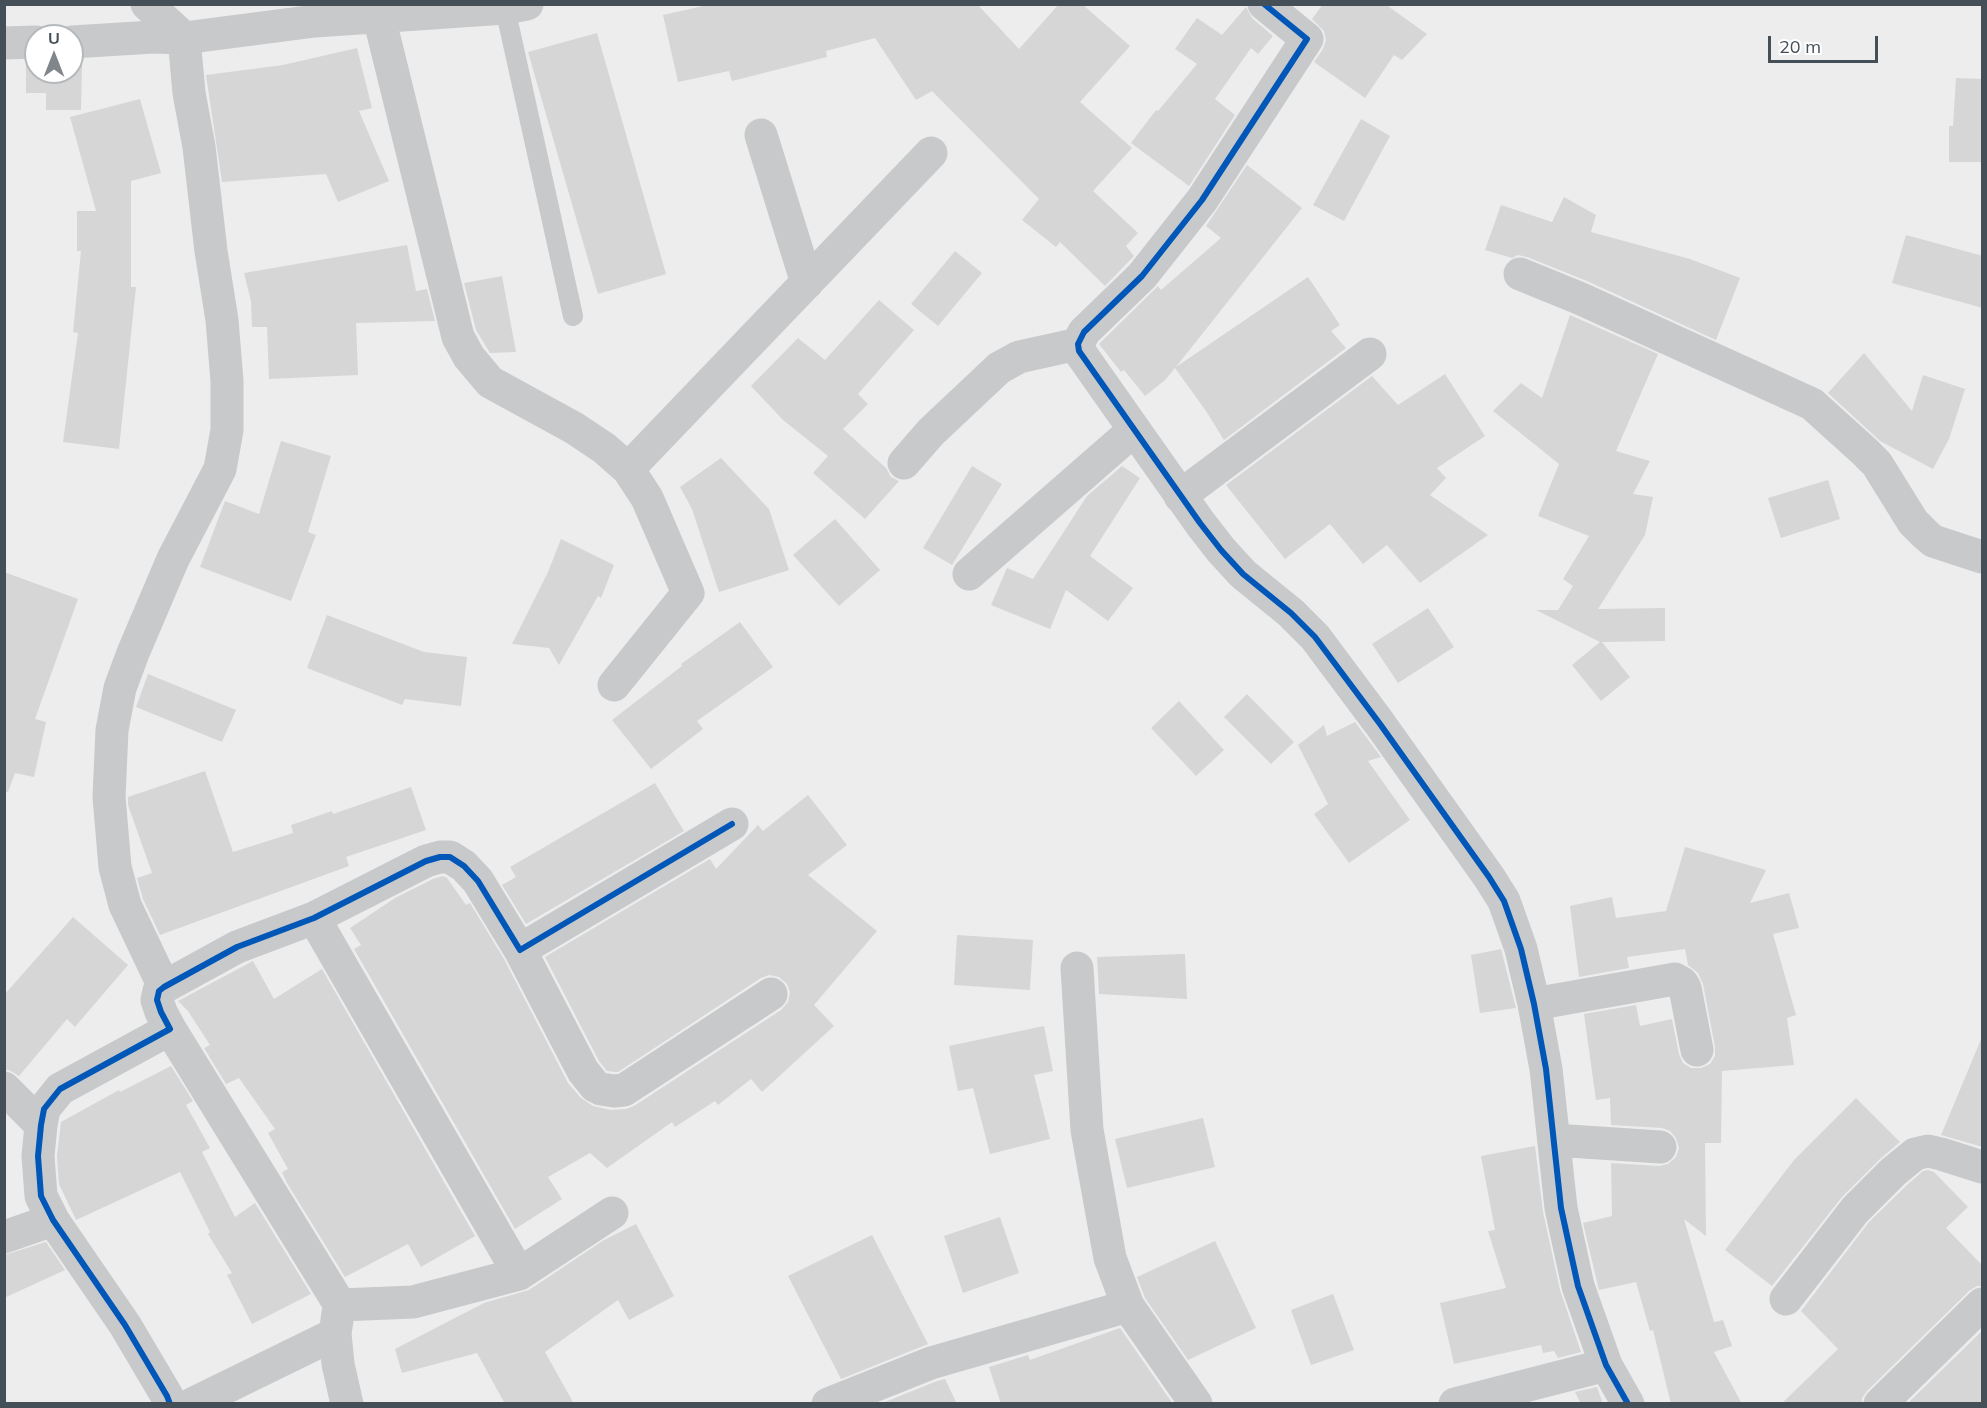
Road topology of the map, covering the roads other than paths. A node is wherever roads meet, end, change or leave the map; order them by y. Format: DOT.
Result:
graph roads {
  1 [pos="147,4"];
  2 [pos="1264,4"];
  3 [pos="516,7"];
  4 [pos="313,13"];
  5 [pos="379,17"];
  6 [pos="169,38"];
  7 [pos="24,42"];
  8 [pos="84,42"];
  9 [pos="4,43"];
  10 [pos="761,135"];
  11 [pos="931,153"];
  12 [pos="1520,274"];
  13 [pos="807,283"];
  14 [pos="573,316"];
  15 [pos="1078,344"];
  16 [pos="1370,354"];
  17 [pos="1134,430"];
  18 [pos="904,463"];
  19 [pos="628,469"];
  20 [pos="1180,496"];
  21 [pos="1983,557"];
  22 [pos="969,574"];
  23 [pos="614,685"];
  24 [pos="732,824"];
  25 [pos="314,918"];
  26 [pos="520,950"];
  27 [pos="1077,968"];
  28 [pos="164,987"];
  29 [pos="771,994"];
  30 [pos="1534,1004"];
  31 [pos="170,1029"];
  32 [pos="1697,1050"];
  33 [pos="4,1088"];
  34 [pos="41,1125"];
  35 [pos="1554,1140"];
  36 [pos="1660,1147"];
  37 [pos="1983,1167"];
  38 [pos="612,1213"];
  39 [pos="53,1220"];
  40 [pos="4,1237"];
  41 [pos="519,1274"];
  42 [pos="1786,1299"];
  43 [pos="1983,1304"];
  44 [pos="1128,1306"];
  45 [pos="337,1319"];
  46 [pos="1606,1365"];
  47 [pos="170,1404"];
  48 [pos="192,1404"];
  49 [pos="346,1404"];
  50 [pos="828,1404"];
  51 [pos="1196,1404"];
  52 [pos="1455,1404"];
  53 [pos="1628,1404"];
  54 [pos="1880,1404"];
  1 -- 6 [label="street"];
  2 -- 15 [label="street"];
  3 -- 5 [label="street"];
  3 -- 14 [label="lane"];
  4 -- 5 [label="street"];
  4 -- 6 [label="street"];
  5 -- 19 [label="street"];
  6 -- 8 [label="street"];
  6 -- 28 [label="street"];
  7 -- 9 [label="street"];
  10 -- 13 [label="street"];
  11 -- 13 [label="street"];
  12 -- 21 [label="street"];
  13 -- 19 [label="street"];
  15 -- 17 [label="street"];
  15 -- 18 [label="street"];
  16 -- 20 [label="street"];
  17 -- 20 [label="street"];
  17 -- 22 [label="street"];
  19 -- 23 [label="street"];
  20 -- 30 [label="street"];
  24 -- 26 [label="street"];
  25 -- 26 [label="street"];
  25 -- 28 [label="street"];
  25 -- 41 [label="street"];
  26 -- 29 [label="street"];
  27 -- 44 [label="street"];
  28 -- 31 [label="street"];
  30 -- 32 [label="street"];
  30 -- 35 [label="street"];
  31 -- 34 [label="street"];
  31 -- 45 [label="street"];
  33 -- 34 [label="street"];
  34 -- 39 [label="street"];
  35 -- 36 [label="street"];
  35 -- 46 [label="street"];
  37 -- 42 [label="street"];
  38 -- 41 [label="street"];
  39 -- 40 [label="street"];
  39 -- 47 [label="street"];
  41 -- 45 [label="street"];
  43 -- 54 [label="street"];
  44 -- 50 [label="street"];
  44 -- 51 [label="street"];
  45 -- 48 [label="street"];
  45 -- 49 [label="street"];
  46 -- 52 [label="street"];
  46 -- 53 [label="street"];
}
